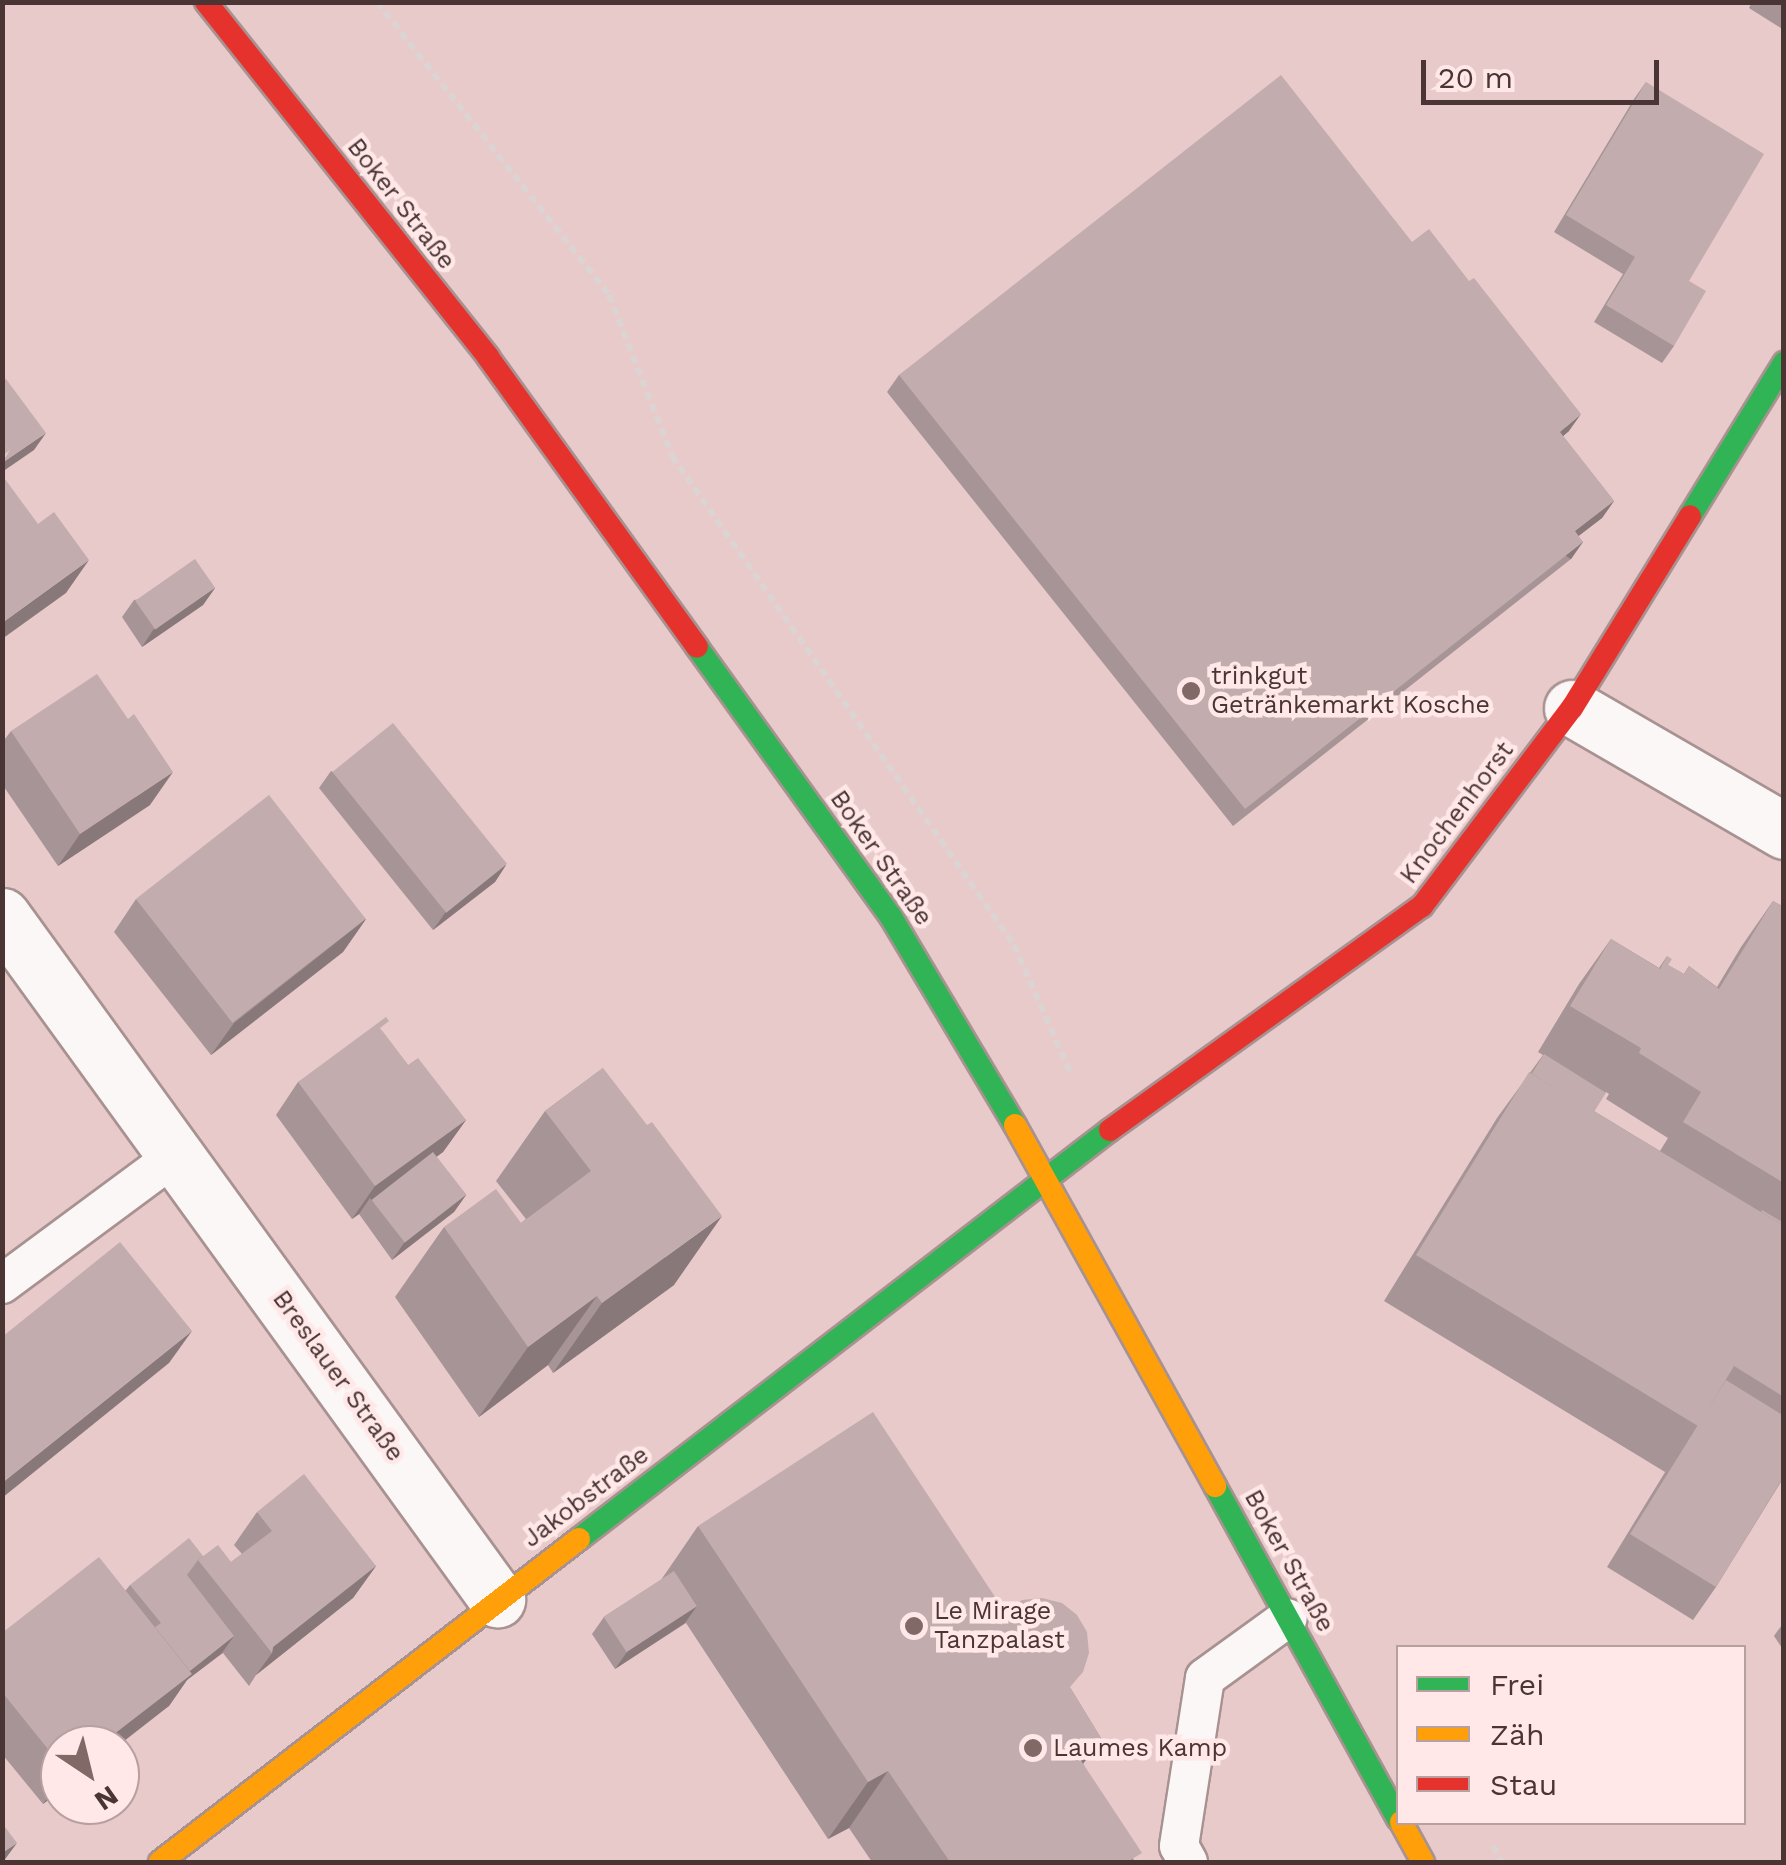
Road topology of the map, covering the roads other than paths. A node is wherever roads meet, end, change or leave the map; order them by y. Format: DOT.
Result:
graph roads {
  1 [pos="206,2"];
  2 [pos="1784,363"];
  3 [pos="1572,708"];
  4 [pos="1784,831"];
  5 [pos="2,916"];
  6 [pos="178,1154"];
  7 [pos="1047,1178"];
  8 [pos="2,1284"];
  9 [pos="498,1599"];
  10 [pos="1288,1618"];
  11 [pos="1396,1813"];
  12 [pos="1403,1825"];
  13 [pos="160,1862"];
  14 [pos="1188,1862"];
  15 [pos="1423,1862"];
  1 -- 7 [label="street, Boker Straße"];
  2 -- 3 [label="street, Knochenhorst"];
  3 -- 4 [label="street"];
  3 -- 7 [label="street, Knochenhorst"];
  5 -- 6 [label="street, Breslauer Straße"];
  6 -- 8 [label="lane"];
  6 -- 9 [label="street, Breslauer Straße"];
  7 -- 9 [label="street, Jakobstraße"];
  7 -- 10 [label="street, Boker Straße"];
  9 -- 13 [label="street, Jakobstraße"];
  10 -- 11 [label="street, Boker Straße"];
  10 -- 14 [label="lane"];
  12 -- 15 [label="street, Boker Straße"];
}
